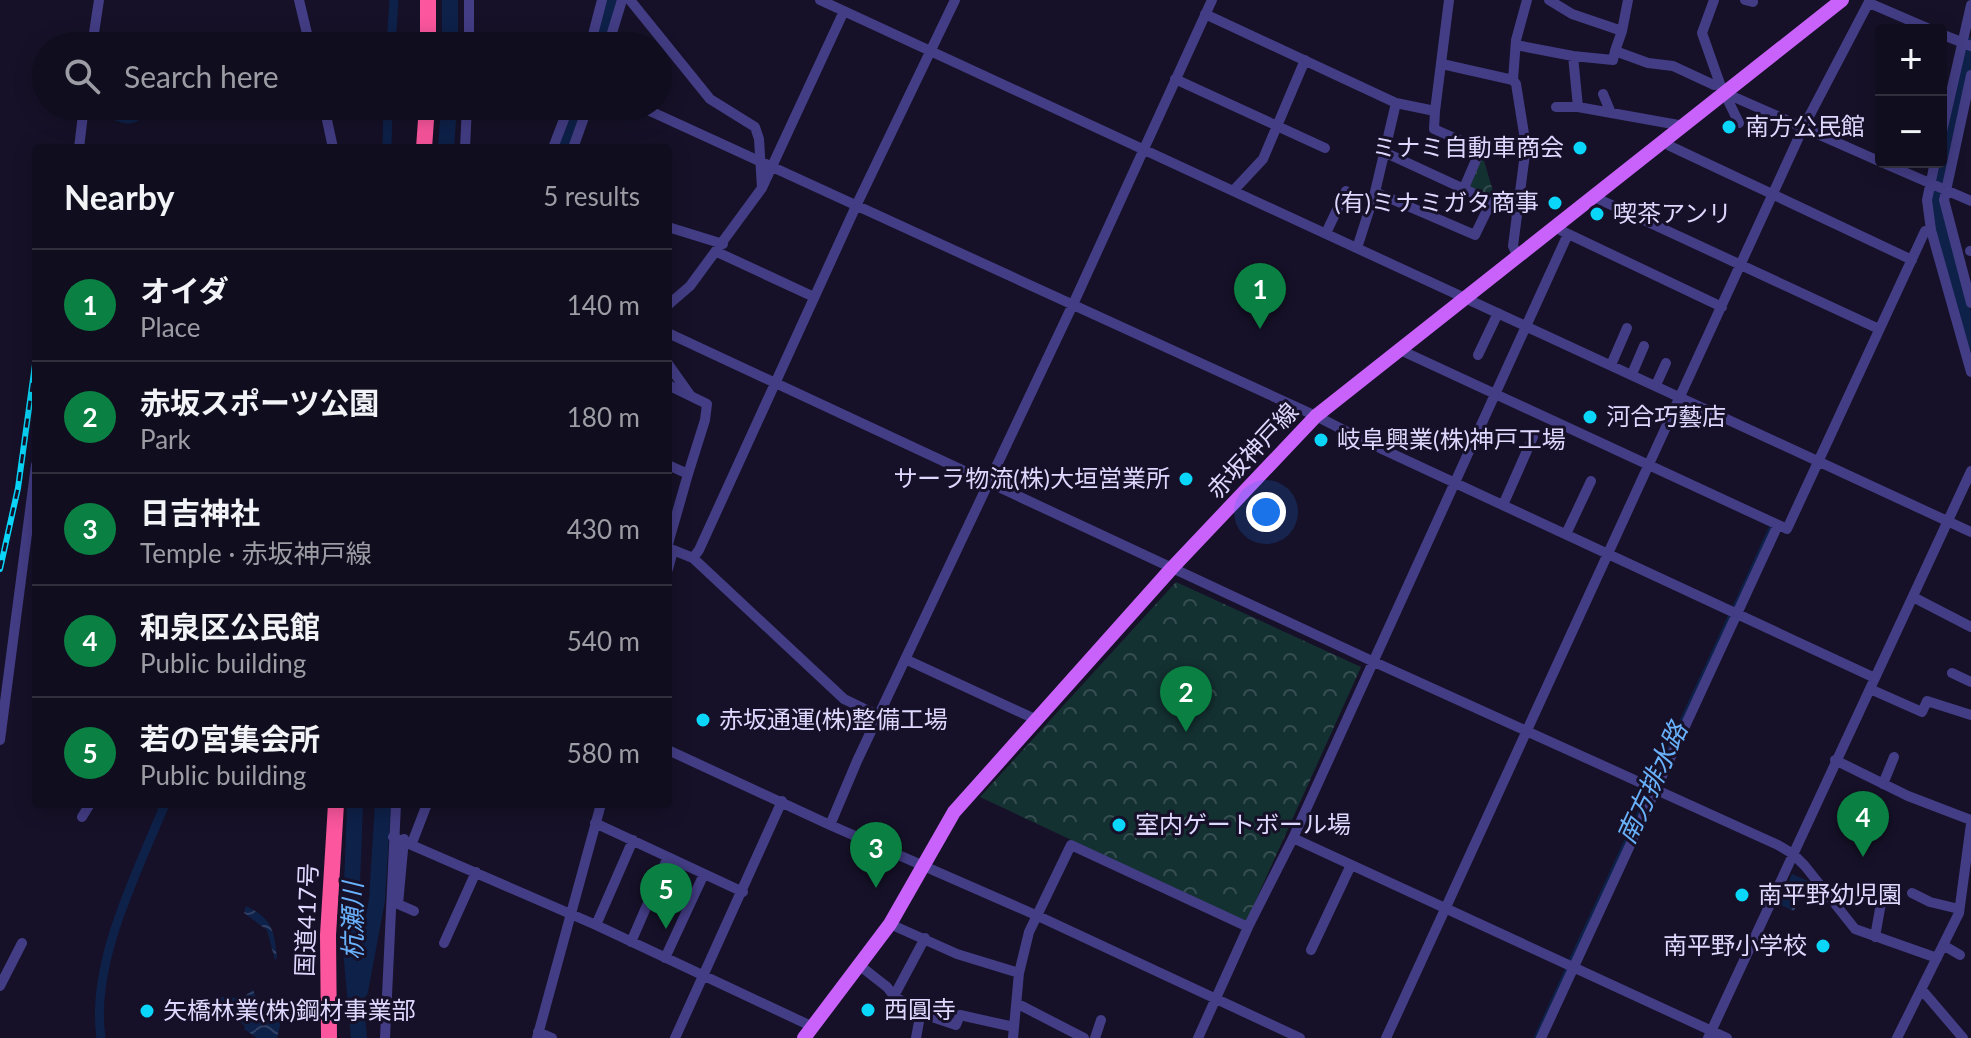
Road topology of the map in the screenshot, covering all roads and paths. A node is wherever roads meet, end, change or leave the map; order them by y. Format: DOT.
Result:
graph roads {
  1 [pos="99,0"];
  2 [pos="299,0"];
  3 [pos="428,0"];
  4 [pos="469,0"];
  5 [pos="602,0"];
  6 [pos="622,0"];
  7 [pos="630,0"];
  8 [pos="820,0"];
  9 [pos="955,0"];
  10 [pos="1212,0"];
  11 [pos="1449,0"];
  12 [pos="1527,0"];
  13 [pos="1551,0"];
  14 [pos="1628,0"];
  15 [pos="1714,0"];
  16 [pos="1842,0"];
  17 [pos="1869,1"];
  18 [pos="1971,5"];
  19 [pos="844,11"];
  20 [pos="1205,14"];
  21 [pos="1919,24"];
  22 [pos="1622,31"];
  23 [pos="94,32"];
  24 [pos="307,32"];
  25 [pos="428,32"];
  26 [pos="469,32"];
  27 [pos="594,32"];
  28 [pos="612,32"];
  29 [pos="656,32"];
  30 [pos="1947,37"];
  31 [pos="1516,45"];
  32 [pos="1967,45"];
  33 [pos="930,51"];
  34 [pos="1615,51"];
  35 [pos="672,52"];
  36 [pos="1573,56"];
  37 [pos="1305,60"];
  38 [pos="1442,64"];
  39 [pos="1971,75"];
  40 [pos="1175,79"];
  41 [pos="1513,80"];
  42 [pos="1723,88"];
  43 [pos="1603,94"];
  44 [pos="1396,103"];
  45 [pos="1556,107"];
  46 [pos="1578,107"];
  47 [pos="1435,111"];
  48 [pos="1611,113"];
  49 [pos="1947,115"];
  50 [pos="82,120"];
  51 [pos="327,120"];
  52 [pos="426,120"];
  53 [pos="466,120"];
  54 [pos="564,120"];
  55 [pos="583,120"];
  56 [pos="669,120"];
  57 [pos="1739,123"];
  58 [pos="1278,125"];
  59 [pos="1684,126"];
  60 [pos="1803,128"];
  61 [pos="1664,141"];
  62 [pos="79,144"];
  63 [pos="332,144"];
  64 [pos="424,144"];
  65 [pos="465,144"];
  66 [pos="555,144"];
  67 [pos="574,144"];
  68 [pos="1325,148"];
  69 [pos="1142,150"];
  70 [pos="1384,152"];
  71 [pos="1875,159"];
  72 [pos="760,162"];
  73 [pos="773,167"];
  74 [pos="1903,168"];
  75 [pos="1934,168"];
  76 [pos="1930,183"];
  77 [pos="762,188"];
  78 [pos="1464,188"];
  79 [pos="1945,189"];
  80 [pos="1234,190"];
  81 [pos="1346,191"];
  82 [pos="1375,192"];
  83 [pos="1772,195"];
  84 [pos="1592,196"];
  85 [pos="1971,201"];
  86 [pos="1491,202"];
  87 [pos="856,206"];
  88 [pos="1516,213"];
  89 [pos="672,229"];
  90 [pos="1561,230"];
  91 [pos="1931,230"];
  92 [pos="1326,233"];
  93 [pos="720,248"];
  94 [pos="1357,248"];
  95 [pos="1517,255"];
  96 [pos="1912,260"];
  97 [pos="1742,265"];
  98 [pos="814,297"];
  99 [pos="1464,298"];
  100 [pos="672,302"];
  101 [pos="1971,303"];
  102 [pos="1071,306"];
  103 [pos="1722,307"];
  104 [pos="1498,313"];
  105 [pos="1527,326"];
  106 [pos="1627,328"];
  107 [pos="1879,329"];
  108 [pos="672,335"];
  109 [pos="1644,346"];
  110 [pos="1398,349"];
  111 [pos="1478,355"];
  112 [pos="1666,363"];
  113 [pos="1611,365"];
  114 [pos="672,370"];
  115 [pos="1971,372"];
  116 [pos="1632,374"];
  117 [pos="775,384"];
  118 [pos="1656,385"];
  119 [pos="672,387"];
  120 [pos="1494,395"];
  121 [pos="692,397"];
  122 [pos="1681,397"];
  123 [pos="1316,416"];
  124 [pos="1533,437"];
  125 [pos="1818,461"];
  126 [pos="672,467"];
  127 [pos="1649,467"];
  128 [pos="1971,471"];
  129 [pos="688,474"];
  130 [pos="1591,481"];
  131 [pos="1454,482"];
  132 [pos="988,483"];
  133 [pos="32,496"];
  134 [pos="1503,505"];
  135 [pos="1948,521"];
  136 [pos="1777,527"];
  137 [pos="1971,532"];
  138 [pos="1566,534"];
  139 [pos="672,540"];
  140 [pos="672,549"];
  141 [pos="1609,554"];
  142 [pos="693,558"];
  143 [pos="1172,568"];
  144 [pos="1913,597"];
  145 [pos="1734,612"];
  146 [pos="1971,627"];
  147 [pos="905,659"];
  148 [pos="1372,661"];
  149 [pos="1952,673"];
  150 [pos="1875,678"];
  151 [pos="1971,682"];
  152 [pos="1870,689"];
  153 [pos="1971,715"];
  154 [pos="879,716"];
  155 [pos="1035,719"];
  156 [pos="1527,730"];
  157 [pos="0,740"];
  158 [pos="672,752"];
  159 [pos="1894,757"];
  160 [pos="1835,760"];
  161 [pos="1883,784"];
  162 [pos="1653,788"];
  163 [pos="782,801"];
  164 [pos="88,808"];
  165 [pos="336,808"];
  166 [pos="397,808"];
  167 [pos="424,808"];
  168 [pos="600,808"];
  169 [pos="82,817"];
  170 [pos="1971,822"];
  171 [pos="595,823"];
  172 [pos="830,825"];
  173 [pos="1293,838"];
  174 [pos="403,840"];
  175 [pos="633,840"];
  176 [pos="1793,854"];
  177 [pos="668,857"];
  178 [pos="1968,858"];
  179 [pos="923,865"];
  180 [pos="1351,865"];
  181 [pos="476,872"];
  182 [pos="704,874"];
  183 [pos="743,892"];
  184 [pos="1912,893"];
  185 [pos="1881,903"];
  186 [pos="1445,908"];
  187 [pos="414,911"];
  188 [pos="1959,911"];
  189 [pos="570,914"];
  190 [pos="1038,916"];
  191 [pos="1971,917"];
  192 [pos="890,924"];
  193 [pos="596,925"];
  194 [pos="1248,927"];
  195 [pos="1875,937"];
  196 [pos="925,938"];
  197 [pos="631,942"];
  198 [pos="22,943"];
  199 [pos="444,943"];
  200 [pos="1943,945"];
  201 [pos="1311,950"];
  202 [pos="1960,955"];
  203 [pos="665,958"];
  204 [pos="1937,958"];
  205 [pos="859,965"];
  206 [pos="1570,965"];
  207 [pos="1019,973"];
  208 [pos="704,975"];
  209 [pos="0,986"];
  210 [pos="1922,990"];
  211 [pos="894,996"];
  212 [pos="1216,998"];
  213 [pos="1018,1004"];
  214 [pos="920,1016"];
  215 [pos="1101,1020"];
  216 [pos="808,1032"];
  217 [pos="1014,1032"];
  218 [pos="1710,1034"];
  219 [pos="538,1035"];
  220 [pos="329,1038"];
  221 [pos="385,1038"];
  222 [pos="552,1038"];
  223 [pos="675,1038"];
  224 [pos="916,1038"];
  225 [pos="1084,1038"];
  226 [pos="1095,1038"];
  227 [pos="1198,1038"];
  228 [pos="1300,1038"];
  229 [pos="1386,1038"];
  230 [pos="1541,1038"];
  231 [pos="1727,1038"];
  232 [pos="1897,1038"];
  233 [pos="1963,1038"];
  1 -- 23 [label="street"];
  2 -- 24 [label="street"];
  3 -- 25 [label="highway"];
  4 -- 26 [label="street"];
  5 -- 27 [label="street"];
  6 -- 28 [label="street"];
  7 -- 29 [label="street"];
  8 -- 19 [label="street"];
  9 -- 33 [label="street"];
  10 -- 20 [label="street"];
  11 -- 38 [label="street"];
  12 -- 31 [label="street"];
  13 -- 22 [label="street"];
  14 -- 22 [label="street"];
  15 -- 42 [label="street"];
  16 -- 42 [label="main road, 赤坂神戸線"];
  17 -- 21 [label="street"];
  17 -- 60 [label="street"];
  18 -- 32 [label="street"];
  19 -- 33 [label="street"];
  19 -- 73 [label="street"];
  20 -- 37 [label="street"];
  20 -- 40 [label="street"];
  22 -- 34 [label="street"];
  30 -- 32 [label="street"];
  31 -- 36 [label="street"];
  31 -- 41 [label="street"];
  32 -- 49 [label="street"];
  33 -- 69 [label="street"];
  33 -- 87 [label="street"];
  34 -- 36 [label="street"];
  34 -- 42 [label="street"];
  35 -- 72 [label="street"];
  36 -- 46 [label="street"];
  37 -- 44 [label="street"];
  37 -- 58 [label="street"];
  38 -- 41 [label="street"];
  38 -- 47 [label="street"];
  39 -- 79 [label="street"];
  40 -- 58 [label="street"];
  40 -- 69 [label="street"];
  41 -- 88 [label="street"];
  42 -- 57 [label="street"];
  42 -- 59 [label="main road, 赤坂神戸線"];
  42 -- 60 [label="street"];
  43 -- 48 [label="street"];
  44 -- 47 [label="street"];
  44 -- 70 [label="street"];
  45 -- 46 [label="street"];
  46 -- 48 [label="street"];
  47 -- 78 [label="street"];
  48 -- 59 [label="street"];
  50 -- 62 [label="street"];
  51 -- 63 [label="street"];
  52 -- 64 [label="highway"];
  53 -- 65 [label="street"];
  54 -- 66 [label="street"];
  55 -- 67 [label="street"];
  56 -- 72 [label="street"];
  58 -- 68 [label="street"];
  58 -- 80 [label="street"];
  59 -- 61 [label="main road, 赤坂神戸線"];
  60 -- 71 [label="street"];
  60 -- 83 [label="street"];
  61 -- 83 [label="street"];
  61 -- 84 [label="main road, 赤坂神戸線"];
  69 -- 80 [label="street"];
  69 -- 102 [label="street"];
  70 -- 78 [label="street"];
  70 -- 82 [label="street"];
  72 -- 73 [label="street"];
  72 -- 77 [label="street"];
  73 -- 77 [label="street"];
  73 -- 87 [label="street"];
  74 -- 76 [label="street"];
  75 -- 76 [label="street"];
  76 -- 79 [label="street"];
  76 -- 91 [label="street"];
  77 -- 93 [label="street"];
  78 -- 86 [label="street"];
  79 -- 85 [label="street"];
  79 -- 101 [label="street"];
  80 -- 92 [label="street"];
  81 -- 92 [label="street"];
  82 -- 86 [label="street"];
  82 -- 94 [label="street"];
  83 -- 96 [label="street"];
  83 -- 97 [label="street"];
  84 -- 90 [label="main road, 赤坂神戸線"];
  84 -- 97 [label="street"];
  86 -- 88 [label="street"];
  87 -- 98 [label="street"];
  87 -- 102 [label="street"];
  88 -- 95 [label="street"];
  89 -- 93 [label="street"];
  90 -- 95 [label="main road, 赤坂神戸線"];
  90 -- 103 [label="street"];
  90 -- 105 [label="street"];
  91 -- 96 [label="street"];
  91 -- 115 [label="street"];
  92 -- 94 [label="street"];
  93 -- 98 [label="street"];
  93 -- 100 [label="street"];
  94 -- 99 [label="street"];
  95 -- 99 [label="main road, 赤坂神戸線"];
  96 -- 107 [label="street"];
  97 -- 103 [label="street"];
  97 -- 107 [label="street"];
  98 -- 117 [label="street"];
  99 -- 104 [label="street"];
  99 -- 110 [label="main road, 赤坂神戸線"];
  102 -- 123 [label="street"];
  102 -- 132 [label="street"];
  103 -- 122 [label="street"];
  104 -- 105 [label="street"];
  104 -- 111 [label="street"];
  105 -- 113 [label="street"];
  105 -- 120 [label="street"];
  106 -- 113 [label="street"];
  107 -- 125 [label="street"];
  108 -- 117 [label="street"];
  109 -- 116 [label="street"];
  110 -- 120 [label="street"];
  110 -- 123 [label="main road, 赤坂神戸線"];
  112 -- 118 [label="street"];
  113 -- 116 [label="street"];
  114 -- 121 [label="street"];
  116 -- 118 [label="street"];
  117 -- 132 [label="street"];
  117 -- 142 [label="street"];
  118 -- 122 [label="street"];
  119 -- 121 [label="street"];
  120 -- 127 [label="street"];
  120 -- 131 [label="street"];
  121 -- 129 [label="street"];
  122 -- 125 [label="street"];
  122 -- 127 [label="street"];
  123 -- 131 [label="street"];
  123 -- 143 [label="main road, 赤坂神戸線"];
  124 -- 134 [label="street"];
  125 -- 135 [label="street"];
  125 -- 136 [label="street"];
  126 -- 129 [label="street"];
  127 -- 136 [label="street"];
  127 -- 141 [label="street"];
  128 -- 135 [label="street"];
  129 -- 139 [label="street"];
  130 -- 138 [label="street"];
  131 -- 134 [label="street"];
  131 -- 148 [label="street"];
  132 -- 143 [label="street"];
  132 -- 147 [label="street"];
  133 -- 157 [label="street"];
  134 -- 138 [label="street"];
  135 -- 137 [label="street"];
  135 -- 144 [label="street"];
  136 -- 145 [label="street"];
  138 -- 141 [label="street"];
  140 -- 142 [label="street"];
  141 -- 145 [label="street"];
  141 -- 156 [label="street"];
  142 -- 154 [label="street"];
  143 -- 148 [label="street"];
  143 -- 155 [label="main road, 赤坂神戸線"];
  144 -- 146 [label="street"];
  144 -- 150 [label="street"];
  145 -- 150 [label="street"];
  145 -- 162 [label="street"];
  147 -- 154 [label="street"];
  147 -- 155 [label="street"];
  148 -- 156 [label="street"];
  148 -- 173 [label="street"];
  149 -- 151 [label="street"];
  150 -- 152 [label="street"];
  152 -- 153 [label="street"];
  152 -- 160 [label="street"];
  154 -- 172 [label="street"];
  155 -- 179 [label="main road, 赤坂神戸線"];
  156 -- 162 [label="street"];
  156 -- 186 [label="street"];
  158 -- 163 [label="street"];
  159 -- 161 [label="street"];
  160 -- 161 [label="street"];
  160 -- 176 [label="street"];
  161 -- 170 [label="street"];
  162 -- 176 [label="street"];
  162 -- 206 [label="street"];
  163 -- 172 [label="street"];
  163 -- 183 [label="street"];
  164 -- 169 [label="street"];
  165 -- 220 [label="highway, 国道417号"];
  166 -- 174 [label="street"];
  167 -- 174 [label="street"];
  168 -- 171 [label="street"];
  170 -- 178 [label="street"];
  171 -- 175 [label="street"];
  171 -- 189 [label="street"];
  172 -- 179 [label="street"];
  173 -- 180 [label="street"];
  173 -- 194 [label="street"];
  174 -- 181 [label="street"];
  174 -- 187 [label="street"];
  174 -- 221 [label="street"];
  175 -- 177 [label="street"];
  175 -- 193 [label="street"];
  176 -- 195 [label="street"];
  176 -- 218 [label="street"];
  177 -- 182 [label="street"];
  177 -- 197 [label="street"];
  178 -- 188 [label="street"];
  179 -- 190 [label="street"];
  179 -- 192 [label="main road, 赤坂神戸線"];
  180 -- 186 [label="street"];
  180 -- 201 [label="street"];
  181 -- 189 [label="street"];
  181 -- 199 [label="street"];
  182 -- 183 [label="street"];
  182 -- 203 [label="street"];
  183 -- 208 [label="street"];
  184 -- 188 [label="street"];
  185 -- 195 [label="street"];
  186 -- 206 [label="street"];
  186 -- 229 [label="street"];
  188 -- 191 [label="street"];
  188 -- 200 [label="street"];
  189 -- 193 [label="street"];
  189 -- 219 [label="street"];
  190 -- 194 [label="street"];
  190 -- 207 [label="street"];
  190 -- 212 [label="street"];
  192 -- 196 [label="street"];
  192 -- 205 [label="main road, 赤坂神戸線"];
  193 -- 197 [label="street"];
  194 -- 212 [label="street"];
  195 -- 204 [label="street"];
  196 -- 207 [label="street"];
  196 -- 211 [label="street"];
  197 -- 203 [label="street"];
  198 -- 209 [label="street"];
  200 -- 202 [label="street"];
  200 -- 204 [label="street"];
  203 -- 208 [label="street"];
  204 -- 210 [label="street"];
  205 -- 211 [label="street"];
  205 -- 216 [label="main road, 赤坂神戸線"];
  206 -- 218 [label="street"];
  206 -- 230 [label="street"];
  207 -- 213 [label="street"];
  208 -- 216 [label="street"];
  208 -- 223 [label="street"];
  210 -- 232 [label="street"];
  210 -- 233 [label="street"];
  211 -- 214 [label="street"];
  212 -- 227 [label="street"];
  212 -- 228 [label="street"];
  213 -- 217 [label="street"];
  213 -- 225 [label="street"];
  214 -- 217 [label="street"];
  214 -- 224 [label="street"];
  215 -- 226 [label="street"];
  218 -- 231 [label="street"];
  219 -- 222 [label="street"];
}
